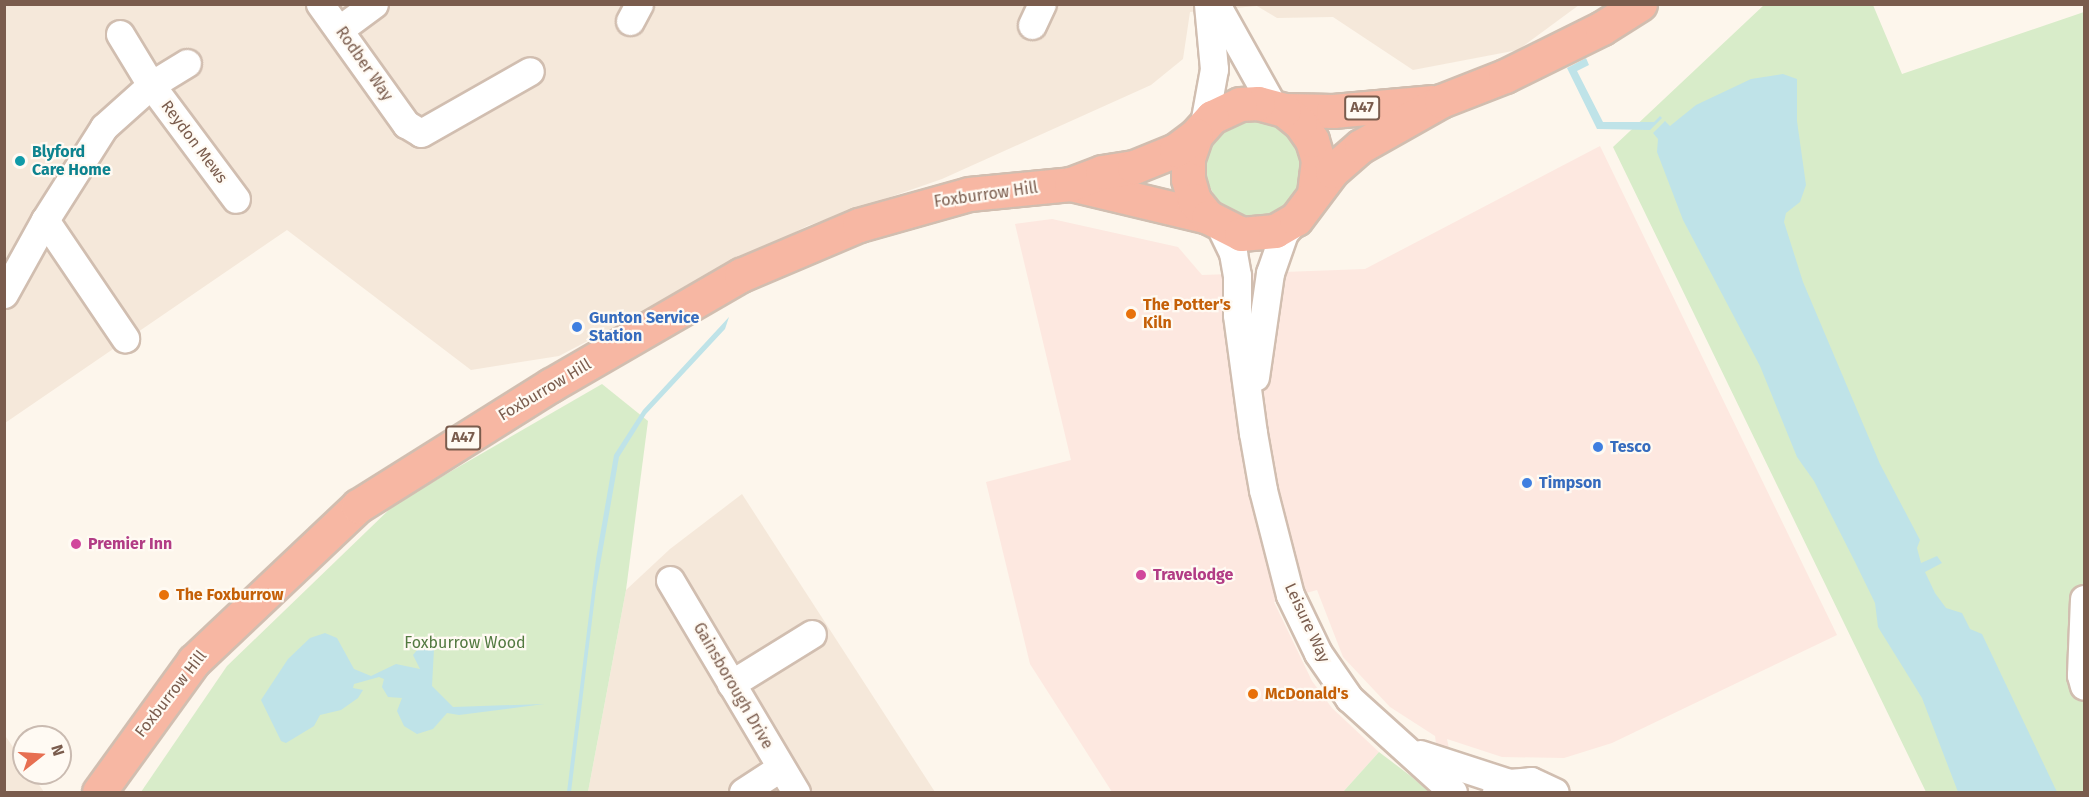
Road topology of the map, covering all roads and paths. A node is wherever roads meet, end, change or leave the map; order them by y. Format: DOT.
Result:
graph roads {
  1 [pos="320,4"];
  2 [pos="374,4"];
  3 [pos="1208,4"];
  4 [pos="1216,4"];
  5 [pos="1640,4"];
  6 [pos="340,29"];
  7 [pos="120,34"];
  8 [pos="186,63"];
  9 [pos="530,71"];
  10 [pos="151,85"];
  11 [pos="1441,101"];
  12 [pos="1278,108"];
  13 [pos="1200,130"];
  14 [pos="1071,184"];
  15 [pos="236,199"];
  16 [pos="1305,206"];
  17 [pos="45,220"];
  18 [pos="1214,222"];
  19 [pos="4,294"];
  20 [pos="125,338"];
  21 [pos="1251,402"];
  22 [pos="670,580"];
  23 [pos="2085,599"];
  24 [pos="812,633"];
  25 [pos="731,684"];
  26 [pos="2085,686"];
  27 [pos="1402,747"];
  28 [pos="780,768"];
  29 [pos="1502,788"];
  30 [pos="99,792"];
  31 [pos="743,792"];
  32 [pos="796,792"];
  33 [pos="1453,792"];
  34 [pos="1555,792"];
  1 -- 6 [label="street, Rodber Way"];
  2 -- 6 [label="street"];
  3 -- 13 [label="street"];
  4 -- 12 [label="street"];
  5 -- 11 [label="highway, A47"];
  6 -- 9 [label="street, Rodber Way"];
  7 -- 10 [label="street, Reydon Mews"];
  8 -- 10 [label="street"];
  10 -- 15 [label="street, Reydon Mews"];
  10 -- 17 [label="street"];
  11 -- 12 [label="highway, A47"];
  11 -- 16 [label="highway, A47"];
  12 -- 13 [label="highway"];
  12 -- 16 [label="highway"];
  13 -- 14 [label="highway, Foxburrow Hill / A47"];
  13 -- 18 [label="highway"];
  14 -- 18 [label="highway, Foxburrow Hill / A47"];
  14 -- 30 [label="highway, Foxburrow Hill / A47"];
  16 -- 18 [label="highway"];
  16 -- 21 [label="street, Leisure Way"];
  17 -- 19 [label="street"];
  17 -- 20 [label="street"];
  18 -- 21 [label="street, Leisure Way"];
  21 -- 27 [label="street, Leisure Way"];
  22 -- 25 [label="street, Gainsborough Drive"];
  23 -- 26 [label="street"];
  24 -- 25 [label="street"];
  25 -- 28 [label="street, Gainsborough Drive"];
  27 -- 29 [label="street, Leisure Way"];
  27 -- 33 [label="street, Leisure Way"];
  28 -- 31 [label="street"];
  28 -- 32 [label="street, Gainsborough Drive"];
  29 -- 34 [label="street, Leisure Way"];
}
